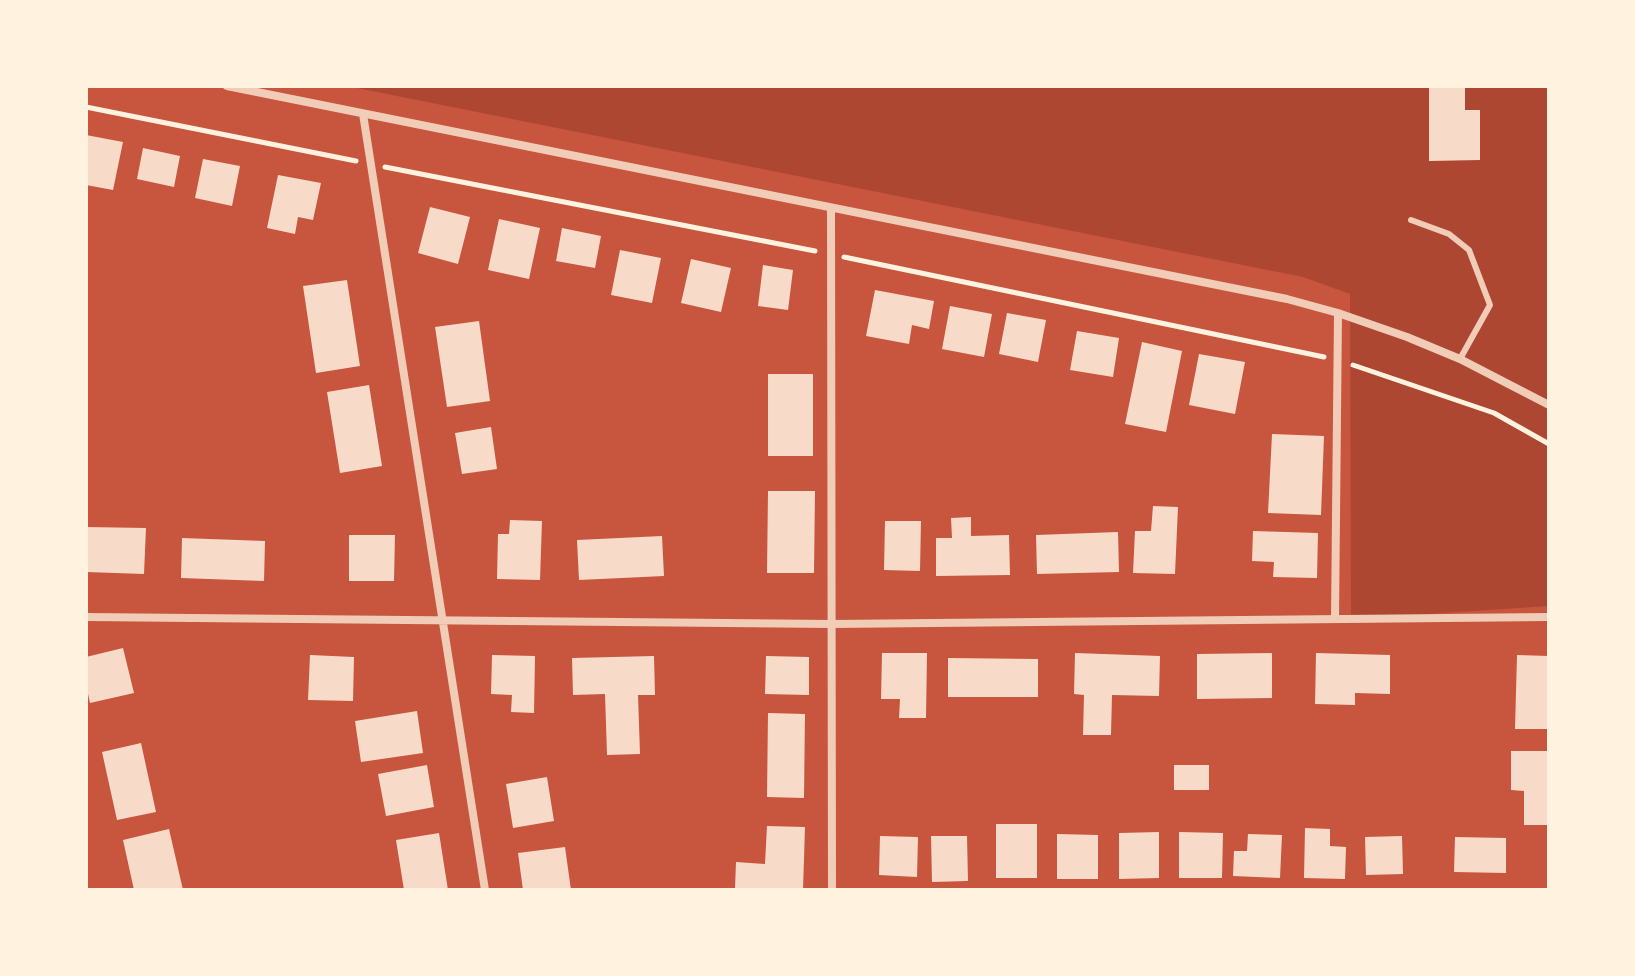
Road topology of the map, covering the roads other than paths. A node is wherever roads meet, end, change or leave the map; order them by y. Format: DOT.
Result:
graph roads {
  1 [pos="227,86"];
  2 [pos="363,114"];
  3 [pos="831,209"];
  4 [pos="1411,220"];
  5 [pos="1338,313"];
  6 [pos="1460,359"];
  7 [pos="1506,384"];
  8 [pos="1549,399"];
  9 [pos="1549,405"];
  10 [pos="86,617"];
  11 [pos="1549,617"];
  12 [pos="1335,619"];
  13 [pos="444,621"];
  14 [pos="832,624"];
  15 [pos="485,890"];
  16 [pos="832,890"];
  1 -- 2 [label="street"];
  2 -- 3 [label="street"];
  2 -- 13 [label="street"];
  3 -- 5 [label="street"];
  3 -- 14 [label="street"];
  4 -- 6 [label="lane"];
  5 -- 6 [label="street"];
  5 -- 12 [label="street"];
  6 -- 7 [label="street"];
  7 -- 8 [label="street"];
  7 -- 9 [label="street"];
  10 -- 13 [label="street"];
  11 -- 12 [label="street"];
  12 -- 14 [label="street"];
  13 -- 14 [label="street"];
  13 -- 15 [label="street"];
  14 -- 16 [label="street"];
}
